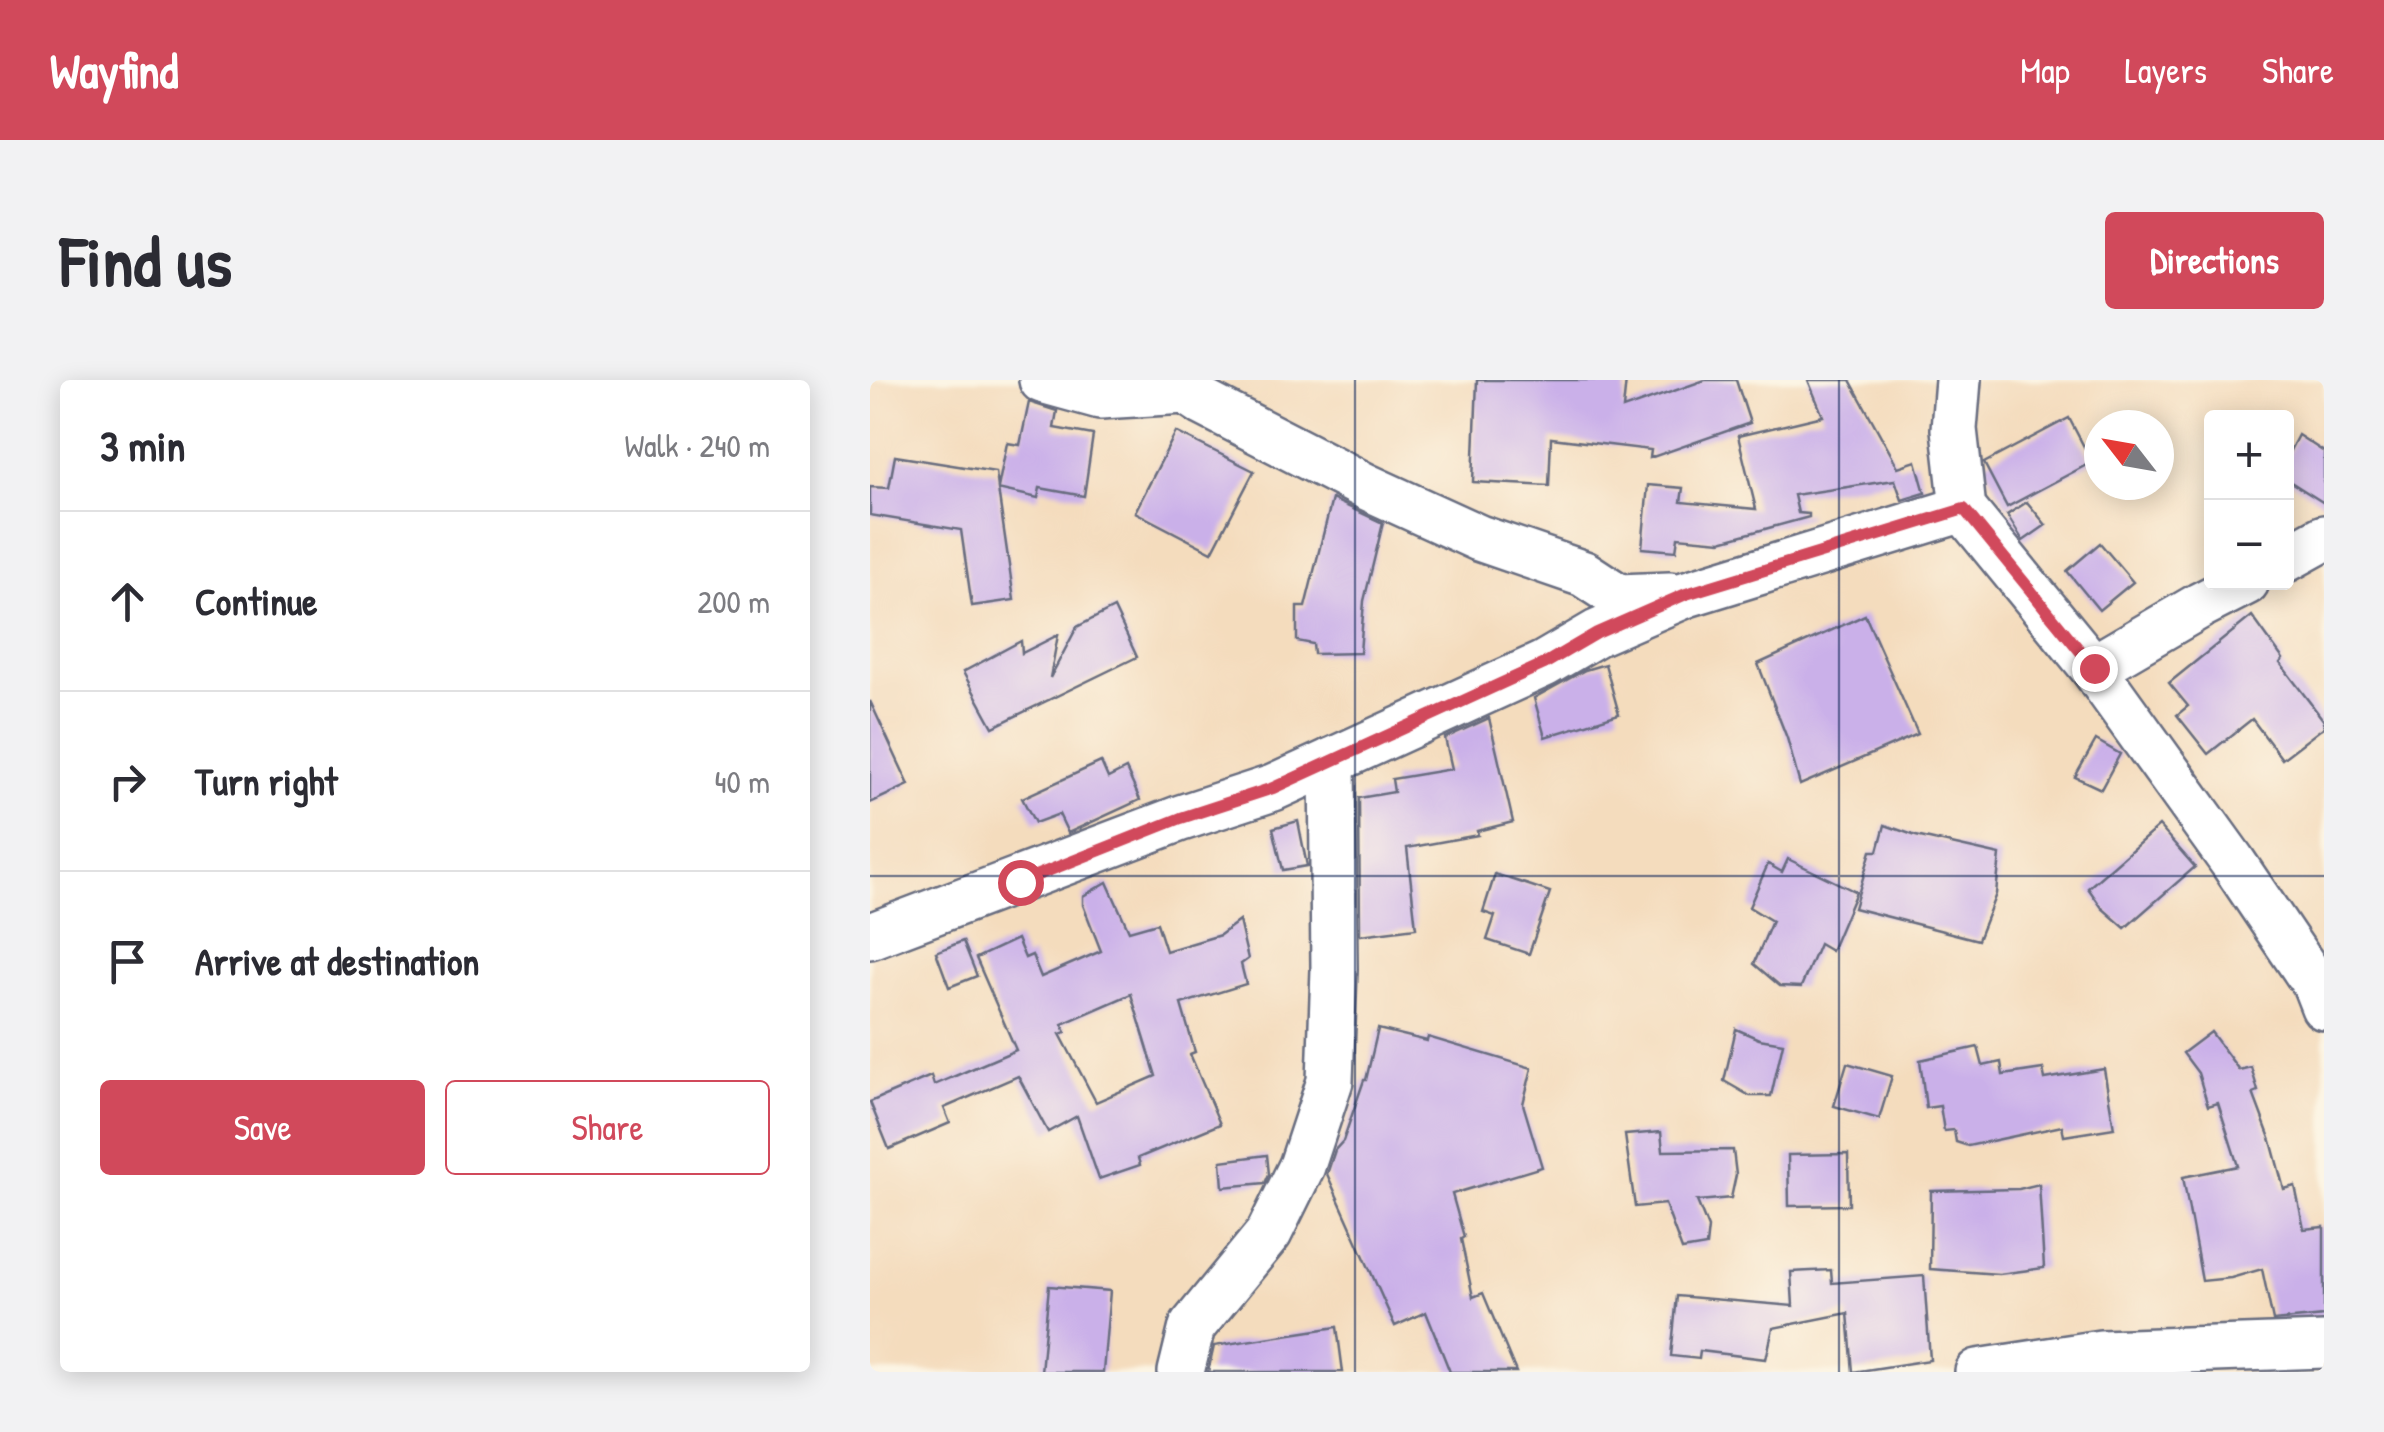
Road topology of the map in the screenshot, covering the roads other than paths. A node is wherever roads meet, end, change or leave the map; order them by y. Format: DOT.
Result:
graph roads {
  1 [pos="1042,380"];
  2 [pos="1958,380"];
  3 [pos="1178,385"];
  4 [pos="1964,509"];
  5 [pos="2324,538"];
  6 [pos="2294,555"];
  7 [pos="2230,590"];
  8 [pos="1686,594"];
  9 [pos="2094,668"];
  10 [pos="1332,761"];
  11 [pos="870,936"];
  12 [pos="2324,1006"];
  13 [pos="2324,1346"];
  14 [pos="1181,1372"];
  15 [pos="1978,1372"];
  1 -- 3 [label="street"];
  2 -- 4 [label="street"];
  3 -- 8 [label="street"];
  4 -- 8 [label="street"];
  4 -- 9 [label="street"];
  5 -- 6 [label="street"];
  7 -- 9 [label="street"];
  8 -- 10 [label="street"];
  9 -- 12 [label="street"];
  10 -- 11 [label="street"];
  10 -- 14 [label="street"];
  13 -- 15 [label="street"];
}
